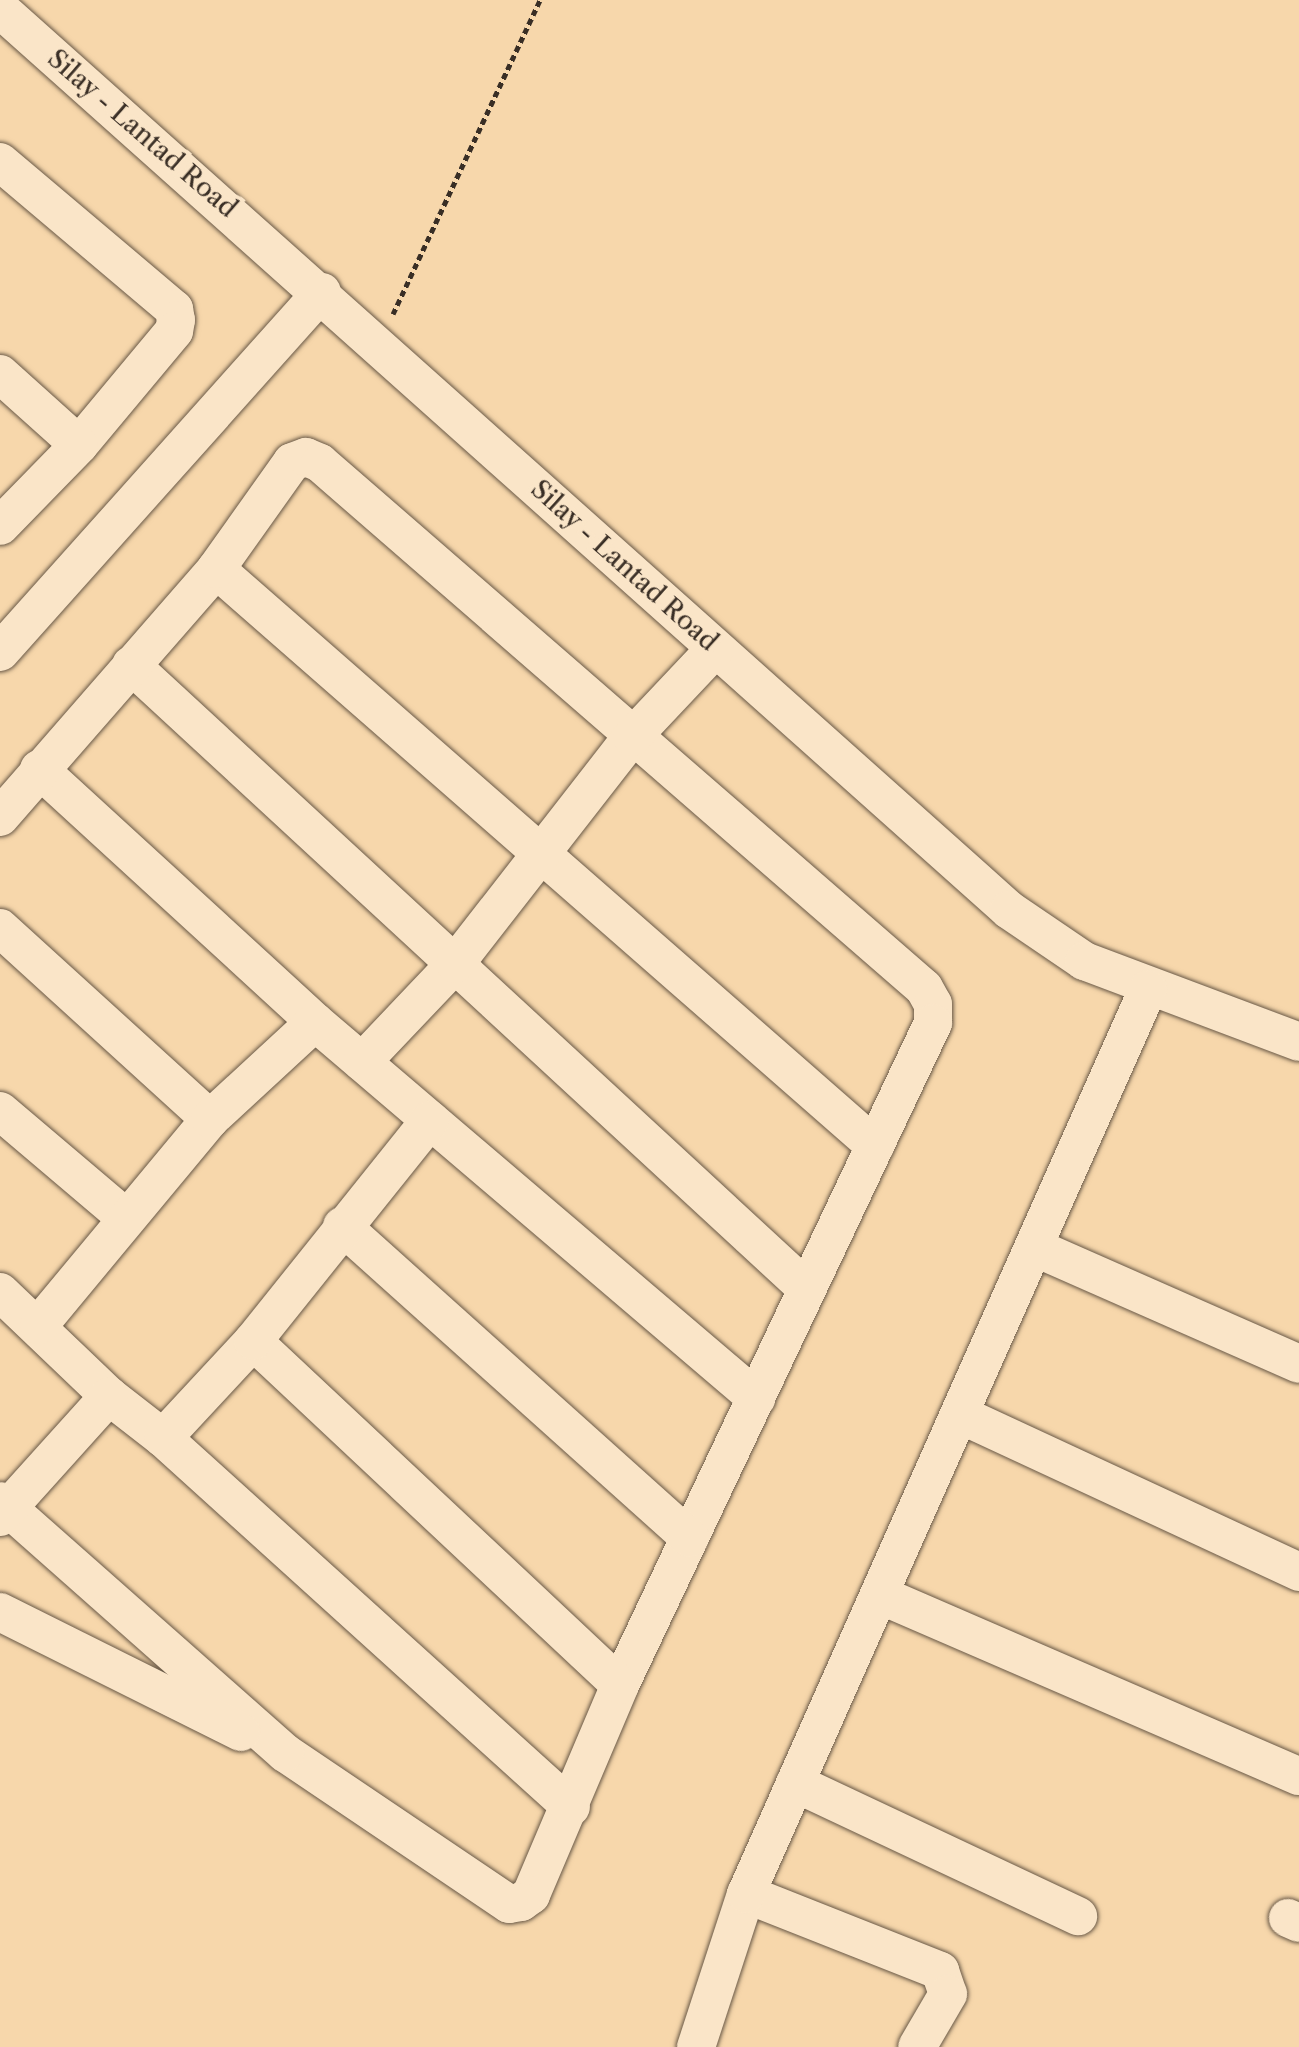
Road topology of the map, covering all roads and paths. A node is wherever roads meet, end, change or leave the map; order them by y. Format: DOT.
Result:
graph roads {
  1 [pos="540,0"];
  2 [pos="0,9"];
  3 [pos="0,162"];
  4 [pos="322,292"];
  5 [pos="379,344"];
  6 [pos="0,374"];
  7 [pos="79,445"];
  8 [pos="0,526"];
  9 [pos="216,569"];
  10 [pos="715,649"];
  11 [pos="0,652"];
  12 [pos="131,665"];
  13 [pos="632,737"];
  14 [pos="39,769"];
  15 [pos="0,817"];
  16 [pos="541,853"];
  17 [pos="0,928"];
  18 [pos="455,964"];
  19 [pos="1148,989"];
  20 [pos="315,1022"];
  21 [pos="1299,1042"];
  22 [pos="362,1062"];
  23 [pos="0,1111"];
  24 [pos="210,1119"];
  25 [pos="430,1120"];
  26 [pos="875,1146"];
  27 [pos="126,1218"];
  28 [pos="342,1226"];
  29 [pos="1036,1248"];
  30 [pos="807,1289"];
  31 [pos="0,1292"];
  32 [pos="39,1325"];
  33 [pos="253,1341"];
  34 [pos="1299,1364"];
  35 [pos="109,1396"];
  36 [pos="756,1398"];
  37 [pos="961,1415"];
  38 [pos="163,1438"];
  39 [pos="2,1509"];
  40 [pos="690,1538"];
  41 [pos="1299,1572"];
  42 [pos="880,1595"];
  43 [pos="0,1612"];
  44 [pos="620,1685"];
  45 [pos="285,1753"];
  46 [pos="1299,1776"];
  47 [pos="795,1783"];
  48 [pos="571,1807"];
  49 [pos="746,1894"];
  50 [pos="1078,1916"];
  51 [pos="696,2047"];
  52 [pos="917,2047"];
  1 -- 5 [label="path"];
  2 -- 4 [label="street, Silay - Lantad Road"];
  3 -- 7 [label="street"];
  4 -- 5 [label="street, Silay - Lantad Road"];
  4 -- 11 [label="street"];
  5 -- 10 [label="street, Silay - Lantad Road"];
  6 -- 7 [label="street"];
  7 -- 8 [label="street"];
  9 -- 12 [label="street"];
  9 -- 13 [label="street"];
  9 -- 16 [label="street"];
  10 -- 13 [label="street"];
  10 -- 19 [label="street, Silay - Lantad Road"];
  12 -- 14 [label="street"];
  12 -- 18 [label="street"];
  13 -- 16 [label="street"];
  13 -- 26 [label="street"];
  14 -- 15 [label="street"];
  14 -- 20 [label="street"];
  16 -- 18 [label="street"];
  16 -- 26 [label="street"];
  17 -- 24 [label="street"];
  18 -- 22 [label="street"];
  18 -- 30 [label="street"];
  19 -- 21 [label="street, Silay - Lantad Road"];
  19 -- 29 [label="street"];
  20 -- 22 [label="street"];
  20 -- 24 [label="street"];
  22 -- 25 [label="street"];
  23 -- 27 [label="street"];
  24 -- 27 [label="street"];
  25 -- 28 [label="street"];
  25 -- 36 [label="street"];
  26 -- 30 [label="street"];
  27 -- 32 [label="street"];
  28 -- 33 [label="street"];
  28 -- 40 [label="street"];
  29 -- 34 [label="street"];
  29 -- 37 [label="street"];
  30 -- 36 [label="street"];
  31 -- 32 [label="street"];
  32 -- 35 [label="street"];
  33 -- 38 [label="street"];
  33 -- 44 [label="street"];
  35 -- 38 [label="street"];
  35 -- 39 [label="street"];
  36 -- 40 [label="street"];
  37 -- 41 [label="street"];
  37 -- 42 [label="street"];
  38 -- 48 [label="street"];
  39 -- 45 [label="street"];
  40 -- 44 [label="street"];
  42 -- 46 [label="street"];
  42 -- 47 [label="street"];
  43 -- 45 [label="street"];
  44 -- 48 [label="street"];
  45 -- 48 [label="street"];
  47 -- 49 [label="street"];
  47 -- 50 [label="street"];
  49 -- 51 [label="street"];
  49 -- 52 [label="street"];
}
